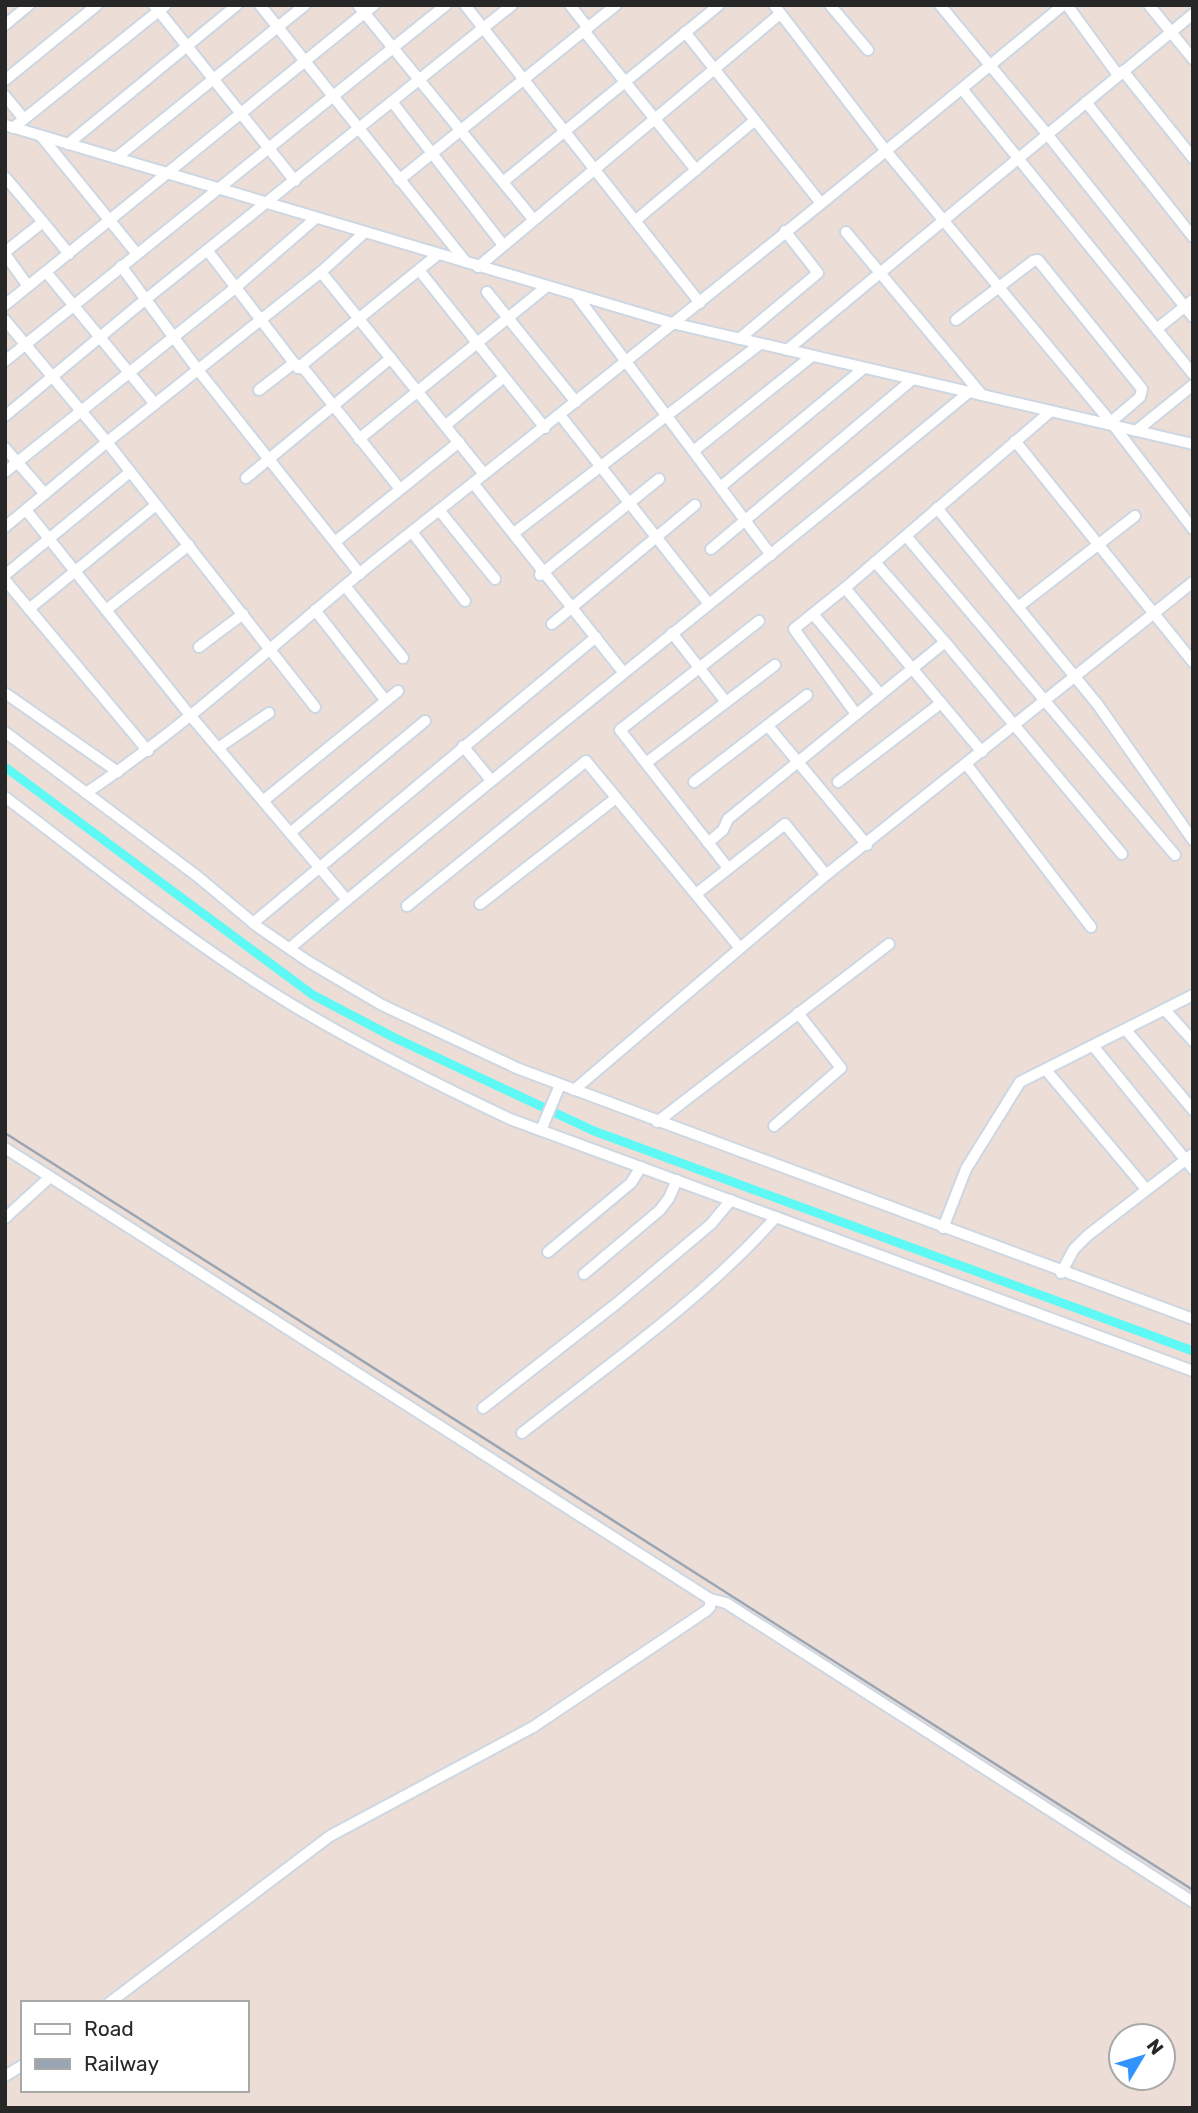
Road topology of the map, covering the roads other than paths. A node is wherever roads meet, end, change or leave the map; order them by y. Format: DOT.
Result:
graph roads {
  1 [pos="29,5"];
  2 [pos="97,5"];
  3 [pos="237,5"];
  4 [pos="260,5"];
  5 [pos="305,5"];
  6 [pos="374,5"];
  7 [pos="446,5"];
  8 [pos="465,5"];
  9 [pos="512,5"];
  10 [pos="570,5"];
  11 [pos="616,5"];
  12 [pos="830,5"];
  13 [pos="940,5"];
  14 [pos="1065,5"];
  15 [pos="1149,5"];
  16 [pos="715,6"];
  17 [pos="159,7"];
  18 [pos="361,9"];
  19 [pos="777,10"];
  20 [pos="1193,13"];
  21 [pos="5,25"];
  22 [pos="277,27"];
  23 [pos="483,28"];
  24 [pos="586,29"];
  25 [pos="685,32"];
  26 [pos="1170,32"];
  27 [pos="186,45"];
  28 [pos="393,47"];
  29 [pos="868,50"];
  30 [pos="1193,59"];
  31 [pos="304,61"];
  32 [pos="989,66"];
  33 [pos="714,70"];
  34 [pos="1121,73"];
  35 [pos="213,79"];
  36 [pos="5,80"];
  37 [pos="524,80"];
  38 [pos="421,81"];
  39 [pos="625,81"];
  40 [pos="962,89"];
  41 [pos="5,96"];
  42 [pos="332,97"];
  43 [pos="1086,102"];
  44 [pos="393,103"];
  45 [pos="240,113"];
  46 [pos="24,119"];
  47 [pos="654,119"];
  48 [pos="754,121"];
  49 [pos="9,126"];
  50 [pos="359,130"];
  51 [pos="461,130"];
  52 [pos="564,131"];
  53 [pos="1047,134"];
  54 [pos="41,136"];
  55 [pos="68,144"];
  56 [pos="268,148"];
  57 [pos="886,152"];
  58 [pos="432,153"];
  59 [pos="116,158"];
  60 [pos="1018,158"];
  61 [pos="1193,158"];
  62 [pos="595,169"];
  63 [pos="696,170"];
  64 [pos="167,174"];
  65 [pos="5,177"];
  66 [pos="398,180"];
  67 [pos="295,181"];
  68 [pos="503,182"];
  69 [pos="218,189"];
  70 [pos="820,202"];
  71 [pos="266,204"];
  72 [pos="316,218"];
  73 [pos="533,219"];
  74 [pos="110,220"];
  75 [pos="635,221"];
  76 [pos="942,221"];
  77 [pos="43,222"];
  78 [pos="785,231"];
  79 [pos="846,232"];
  80 [pos="364,233"];
  81 [pos="1193,237"];
  82 [pos="503,246"];
  83 [pos="207,250"];
  84 [pos="5,253"];
  85 [pos="69,254"];
  86 [pos="137,254"];
  87 [pos="437,255"];
  88 [pos="473,265"];
  89 [pos="121,266"];
  90 [pos="419,270"];
  91 [pos="46,272"];
  92 [pos="321,272"];
  93 [pos="880,273"];
  94 [pos="29,286"];
  95 [pos="546,286"];
  96 [pos="235,288"];
  97 [pos="998,288"];
  98 [pos="487,292"];
  99 [pos="576,295"];
  100 [pos="146,299"];
  101 [pos="700,303"];
  102 [pos="1189,303"];
  103 [pos="5,305"];
  104 [pos="72,305"];
  105 [pos="1193,317"];
  106 [pos="359,318"];
  107 [pos="508,318"];
  108 [pos="5,320"];
  109 [pos="956,320"];
  110 [pos="261,321"];
  111 [pos="672,323"];
  112 [pos="1158,328"];
  113 [pos="99,338"];
  114 [pos="173,338"];
  115 [pos="739,339"];
  116 [pos="477,343"];
  117 [pos="760,344"];
  118 [pos="25,345"];
  119 [pos="787,350"];
  120 [pos="812,356"];
  121 [pos="391,358"];
  122 [pos="5,361"];
  123 [pos="625,364"];
  124 [pos="296,365"];
  125 [pos="864,368"];
  126 [pos="198,370"];
  127 [pos="128,372"];
  128 [pos="1193,374"];
  129 [pos="52,377"];
  130 [pos="504,377"];
  131 [pos="912,379"];
  132 [pos="1193,385"];
  133 [pos="259,390"];
  134 [pos="418,390"];
  135 [pos="969,392"];
  136 [pos="982,395"];
  137 [pos="576,402"];
  138 [pos="155,404"];
  139 [pos="332,405"];
  140 [pos="1051,411"];
  141 [pos="81,412"];
  142 [pos="560,415"];
  143 [pos="5,416"];
  144 [pos="665,417"];
  145 [pos="1112,424"];
  146 [pos="446,425"];
  147 [pos="545,428"];
  148 [pos="1136,431"];
  149 [pos="359,439"];
  150 [pos="1015,441"];
  151 [pos="107,442"];
  152 [pos="459,442"];
  153 [pos="1193,444"];
  154 [pos="5,448"];
  155 [pos="696,449"];
  156 [pos="269,458"];
  157 [pos="18,463"];
  158 [pos="599,467"];
  159 [pos="5,472"];
  160 [pos="130,472"];
  161 [pos="484,474"];
  162 [pos="246,478"];
  163 [pos="659,480"];
  164 [pos="473,483"];
  165 [pos="724,484"];
  166 [pos="400,489"];
  167 [pos="45,494"];
  168 [pos="628,503"];
  169 [pos="156,505"];
  170 [pos="695,505"];
  171 [pos="937,508"];
  172 [pos="26,510"];
  173 [pos="439,510"];
  174 [pos="1135,516"];
  175 [pos="744,521"];
  176 [pos="5,527"];
  177 [pos="1193,529"];
  178 [pos="412,532"];
  179 [pos="513,533"];
  180 [pos="906,536"];
  181 [pos="656,537"];
  182 [pos="49,539"];
  183 [pos="335,542"];
  184 [pos="188,545"];
  185 [pos="1098,545"];
  186 [pos="711,549"];
  187 [pos="771,555"];
  188 [pos="875,562"];
  189 [pos="75,572"];
  190 [pos="542,573"];
  191 [pos="360,574"];
  192 [pos="5,578"];
  193 [pos="495,579"];
  194 [pos="1193,582"];
  195 [pos="345,586"];
  196 [pos="845,588"];
  197 [pos="465,601"];
  198 [pos="709,604"];
  199 [pos="572,607"];
  200 [pos="1018,607"];
  201 [pos="29,609"];
  202 [pos="106,610"];
  203 [pos="315,610"];
  204 [pos="243,614"];
  205 [pos="813,614"];
  206 [pos="1154,614"];
  207 [pos="759,621"];
  208 [pos="552,624"];
  209 [pos="673,633"];
  210 [pos="596,637"];
  211 [pos="945,642"];
  212 [pos="199,647"];
  213 [pos="270,648"];
  214 [pos="403,658"];
  215 [pos="1193,662"];
  216 [pos="775,665"];
  217 [pos="700,668"];
  218 [pos="912,668"];
  219 [pos="623,672"];
  220 [pos="1075,677"];
  221 [pos="398,691"];
  222 [pos="5,693"];
  223 [pos="880,694"];
  224 [pos="807,695"];
  225 [pos="386,701"];
  226 [pos="1045,701"];
  227 [pos="726,702"];
  228 [pos="941,703"];
  229 [pos="315,707"];
  230 [pos="269,713"];
  231 [pos="190,714"];
  232 [pos="856,714"];
  233 [pos="425,721"];
  234 [pos="768,726"];
  235 [pos="1015,726"];
  236 [pos="5,732"];
  237 [pos="463,746"];
  238 [pos="218,748"];
  239 [pos="148,751"];
  240 [pos="982,752"];
  241 [pos="797,762"];
  242 [pos="646,763"];
  243 [pos="967,765"];
  244 [pos="118,772"];
  245 [pos="491,779"];
  246 [pos="694,782"];
  247 [pos="838,782"];
  248 [pos="86,793"];
  249 [pos="5,796"];
  250 [pos="616,798"];
  251 [pos="262,801"];
  252 [pos="290,833"];
  253 [pos="1193,840"];
  254 [pos="708,842"];
  255 [pos="867,845"];
  256 [pos="1122,854"];
  257 [pos="1175,855"];
  258 [pos="318,866"];
  259 [pos="728,868"];
  260 [pos="826,875"];
  261 [pos="696,894"];
  262 [pos="346,900"];
  263 [pos="481,904"];
  264 [pos="407,906"];
  265 [pos="253,923"];
  266 [pos="1091,928"];
  267 [pos="889,944"];
  268 [pos="290,948"];
  269 [pos="740,948"];
  270 [pos="1193,995"];
  271 [pos="1165,1010"];
  272 [pos="798,1013"];
  273 [pos="1126,1030"];
  274 [pos="1193,1041"];
  275 [pos="1094,1046"];
  276 [pos="1046,1070"];
  277 [pos="574,1090"];
  278 [pos="558,1091"];
  279 [pos="1193,1110"];
  280 [pos="657,1122"];
  281 [pos="774,1126"];
  282 [pos="542,1128"];
  283 [pos="5,1148"];
  284 [pos="1190,1161"];
  285 [pos="641,1167"];
  286 [pos="50,1177"];
  287 [pos="677,1180"];
  288 [pos="1146,1189"];
  289 [pos="731,1200"];
  290 [pos="776,1217"];
  291 [pos="5,1219"];
  292 [pos="943,1228"];
  293 [pos="548,1252"];
  294 [pos="1061,1273"];
  295 [pos="584,1274"];
  296 [pos="1193,1319"];
  297 [pos="1193,1371"];
  298 [pos="483,1408"];
  299 [pos="522,1433"];
  300 [pos="710,1600"];
  301 [pos="1193,1902"];
  302 [pos="112,2001"];
  303 [pos="21,2065"];
  304 [pos="5,2076"];
  1 -- 21 [label="street"];
  2 -- 36 [label="street"];
  3 -- 27 [label="street"];
  4 -- 22 [label="street"];
  5 -- 22 [label="street"];
  6 -- 18 [label="street"];
  7 -- 28 [label="street"];
  8 -- 23 [label="street"];
  9 -- 23 [label="street"];
  10 -- 24 [label="street"];
  11 -- 24 [label="street"];
  12 -- 29 [label="street"];
  13 -- 32 [label="street"];
  14 -- 32 [label="street"];
  14 -- 34 [label="street"];
  15 -- 26 [label="street"];
  16 -- 25 [label="street"];
  17 -- 27 [label="street"];
  17 -- 46 [label="street"];
  18 -- 28 [label="street"];
  18 -- 31 [label="street"];
  19 -- 33 [label="street"];
  19 -- 57 [label="street"];
  20 -- 26 [label="street"];
  22 -- 31 [label="street"];
  22 -- 35 [label="street"];
  23 -- 37 [label="street"];
  23 -- 38 [label="street"];
  24 -- 37 [label="street"];
  24 -- 39 [label="street"];
  25 -- 33 [label="street"];
  25 -- 39 [label="street"];
  26 -- 30 [label="street"];
  26 -- 34 [label="street"];
  27 -- 35 [label="street"];
  27 -- 55 [label="street"];
  28 -- 38 [label="street"];
  28 -- 42 [label="street"];
  31 -- 42 [label="street"];
  31 -- 45 [label="street"];
  32 -- 40 [label="street"];
  32 -- 53 [label="street"];
  33 -- 47 [label="street"];
  33 -- 48 [label="street"];
  34 -- 43 [label="street"];
  34 -- 61 [label="street"];
  35 -- 45 [label="street"];
  35 -- 59 [label="street"];
  37 -- 51 [label="street"];
  37 -- 52 [label="street"];
  38 -- 44 [label="street"];
  38 -- 51 [label="street"];
  39 -- 47 [label="street"];
  39 -- 52 [label="street"];
  40 -- 57 [label="street"];
  40 -- 60 [label="street"];
  41 -- 46 [label="street"];
  42 -- 50 [label="street"];
  42 -- 56 [label="street"];
  43 -- 53 [label="street"];
  43 -- 81 [label="street"];
  44 -- 50 [label="street"];
  44 -- 58 [label="street"];
  45 -- 56 [label="street"];
  45 -- 64 [label="street"];
  46 -- 49 [label="street"];
  47 -- 62 [label="street"];
  47 -- 63 [label="street"];
  48 -- 63 [label="street"];
  48 -- 70 [label="street"];
  49 -- 54 [label="street"];
  50 -- 66 [label="street"];
  50 -- 67 [label="street"];
  51 -- 58 [label="street"];
  51 -- 68 [label="street"];
  52 -- 62 [label="street"];
  52 -- 68 [label="street"];
  53 -- 60 [label="street"];
  53 -- 102 [label="street"];
  54 -- 55 [label="street"];
  54 -- 74 [label="street"];
  55 -- 59 [label="street"];
  56 -- 67 [label="street"];
  56 -- 69 [label="street"];
  57 -- 70 [label="street"];
  57 -- 76 [label="street"];
  58 -- 66 [label="street"];
  58 -- 82 [label="street"];
  59 -- 64 [label="street"];
  60 -- 76 [label="street"];
  60 -- 112 [label="street"];
  62 -- 73 [label="street"];
  62 -- 75 [label="street"];
  63 -- 75 [label="street"];
  64 -- 69 [label="street"];
  64 -- 74 [label="street"];
  65 -- 77 [label="street"];
  66 -- 88 [label="street"];
  67 -- 71 [label="street"];
  68 -- 73 [label="street"];
  69 -- 71 [label="street"];
  69 -- 86 [label="street"];
  70 -- 78 [label="street"];
  71 -- 72 [label="street"];
  71 -- 83 [label="street"];
  72 -- 80 [label="street"];
  72 -- 96 [label="street"];
  73 -- 82 [label="street"];
  74 -- 85 [label="street"];
  74 -- 86 [label="street"];
  75 -- 101 [label="street"];
  76 -- 93 [label="street"];
  76 -- 97 [label="street"];
  77 -- 84 [label="street"];
  77 -- 85 [label="street"];
  78 -- 101 [label="street"];
  78 -- 115 [label="street"];
  79 -- 93 [label="street"];
  80 -- 87 [label="street"];
  80 -- 92 [label="street"];
  82 -- 88 [label="street"];
  83 -- 96 [label="street"];
  83 -- 100 [label="street"];
  84 -- 94 [label="street"];
  85 -- 91 [label="street"];
  86 -- 89 [label="street"];
  87 -- 88 [label="street"];
  87 -- 90 [label="street"];
  88 -- 95 [label="street"];
  89 -- 100 [label="street"];
  89 -- 104 [label="street"];
  90 -- 106 [label="street"];
  90 -- 116 [label="street"];
  91 -- 94 [label="street"];
  91 -- 104 [label="street"];
  92 -- 106 [label="street"];
  92 -- 110 [label="street"];
  93 -- 119 [label="street"];
  93 -- 136 [label="street"];
  94 -- 103 [label="street"];
  95 -- 99 [label="street"];
  95 -- 107 [label="street"];
  96 -- 110 [label="street"];
  96 -- 114 [label="street"];
  97 -- 109 [label="street"];
  97 -- 145 [label="street"];
  97 -- 145 [label="street"];
  98 -- 107 [label="street"];
  99 -- 111 [label="street"];
  99 -- 123 [label="street"];
  100 -- 113 [label="street"];
  100 -- 114 [label="street"];
  101 -- 111 [label="street"];
  102 -- 105 [label="street"];
  102 -- 112 [label="street"];
  104 -- 113 [label="street"];
  104 -- 118 [label="street"];
  106 -- 121 [label="street"];
  106 -- 124 [label="street"];
  107 -- 116 [label="street"];
  107 -- 137 [label="street"];
  108 -- 118 [label="street"];
  110 -- 124 [label="street"];
  110 -- 126 [label="street"];
  111 -- 115 [label="street"];
  111 -- 123 [label="street"];
  112 -- 128 [label="street"];
  113 -- 127 [label="street"];
  113 -- 129 [label="street"];
  114 -- 126 [label="street"];
  114 -- 127 [label="street"];
  115 -- 117 [label="street"];
  116 -- 130 [label="street"];
  116 -- 134 [label="street"];
  117 -- 119 [label="street"];
  117 -- 144 [label="street"];
  118 -- 122 [label="street"];
  118 -- 129 [label="street"];
  119 -- 120 [label="street"];
  120 -- 125 [label="street"];
  120 -- 155 [label="street"];
  121 -- 134 [label="street"];
  121 -- 139 [label="street"];
  123 -- 137 [label="street"];
  123 -- 144 [label="street"];
  124 -- 133 [label="street"];
  124 -- 139 [label="street"];
  125 -- 131 [label="street"];
  125 -- 165 [label="street"];
  126 -- 138 [label="street"];
  126 -- 156 [label="street"];
  127 -- 138 [label="street"];
  127 -- 141 [label="street"];
  129 -- 141 [label="street"];
  129 -- 143 [label="street"];
  130 -- 146 [label="street"];
  130 -- 147 [label="street"];
  131 -- 135 [label="street"];
  131 -- 175 [label="street"];
  132 -- 148 [label="street"];
  134 -- 146 [label="street"];
  134 -- 149 [label="street"];
  135 -- 136 [label="street"];
  135 -- 187 [label="street"];
  136 -- 140 [label="street"];
  137 -- 142 [label="street"];
  138 -- 151 [label="street"];
  139 -- 149 [label="street"];
  139 -- 156 [label="street"];
  140 -- 145 [label="street"];
  140 -- 150 [label="street"];
  141 -- 151 [label="street"];
  141 -- 157 [label="street"];
  142 -- 147 [label="street"];
  142 -- 158 [label="street"];
  144 -- 158 [label="street"];
  144 -- 175 [label="street"];
  145 -- 148 [label="street"];
  145 -- 177 [label="street"];
  146 -- 152 [label="street"];
  147 -- 161 [label="street"];
  148 -- 153 [label="street"];
  149 -- 166 [label="street"];
  150 -- 171 [label="street"];
  150 -- 185 [label="street"];
  151 -- 160 [label="street"];
  151 -- 167 [label="street"];
  152 -- 161 [label="street"];
  152 -- 166 [label="street"];
  154 -- 157 [label="street"];
  156 -- 162 [label="street"];
  156 -- 183 [label="street"];
  157 -- 159 [label="street"];
  157 -- 167 [label="street"];
  158 -- 168 [label="street"];
  158 -- 179 [label="street"];
  160 -- 169 [label="street"];
  160 -- 182 [label="street"];
  161 -- 164 [label="street"];
  163 -- 168 [label="street"];
  164 -- 173 [label="street"];
  164 -- 179 [label="street"];
  166 -- 183 [label="street"];
  167 -- 172 [label="street"];
  168 -- 181 [label="street"];
  168 -- 190 [label="street"];
  169 -- 184 [label="street"];
  169 -- 189 [label="street"];
  170 -- 181 [label="street"];
  171 -- 180 [label="street"];
  171 -- 200 [label="street"];
  172 -- 176 [label="street"];
  172 -- 182 [label="street"];
  173 -- 178 [label="street"];
  173 -- 193 [label="street"];
  174 -- 185 [label="street"];
  175 -- 186 [label="street"];
  175 -- 187 [label="street"];
  178 -- 191 [label="street"];
  178 -- 197 [label="street"];
  179 -- 190 [label="street"];
  180 -- 188 [label="street"];
  180 -- 226 [label="street"];
  181 -- 198 [label="street"];
  181 -- 199 [label="street"];
  182 -- 189 [label="street"];
  182 -- 192 [label="street"];
  183 -- 191 [label="street"];
  184 -- 202 [label="street"];
  184 -- 204 [label="street"];
  185 -- 200 [label="street"];
  185 -- 206 [label="street"];
  187 -- 198 [label="street"];
  188 -- 196 [label="street"];
  188 -- 211 [label="street"];
  189 -- 201 [label="street"];
  189 -- 202 [label="street"];
  190 -- 199 [label="street"];
  191 -- 195 [label="street"];
  192 -- 201 [label="street"];
  194 -- 206 [label="street"];
  195 -- 203 [label="street"];
  195 -- 214 [label="street"];
  196 -- 205 [label="street"];
  196 -- 218 [label="street"];
  198 -- 209 [label="street"];
  199 -- 208 [label="street"];
  199 -- 210 [label="street"];
  200 -- 220 [label="street"];
  201 -- 239 [label="street"];
  202 -- 231 [label="street"];
  203 -- 213 [label="street"];
  203 -- 225 [label="street"];
  204 -- 212 [label="street"];
  204 -- 213 [label="street"];
  205 -- 223 [label="street"];
  205 -- 232 [label="street"];
  206 -- 215 [label="street"];
  206 -- 220 [label="street"];
  207 -- 217 [label="street"];
  209 -- 217 [label="street"];
  209 -- 219 [label="street"];
  210 -- 219 [label="street"];
  210 -- 237 [label="street"];
  211 -- 218 [label="street"];
  211 -- 235 [label="street"];
  213 -- 229 [label="street"];
  213 -- 231 [label="street"];
  216 -- 227 [label="street"];
  217 -- 227 [label="street"];
  217 -- 242 [label="street"];
  218 -- 223 [label="street"];
  218 -- 228 [label="street"];
  219 -- 245 [label="street"];
  220 -- 226 [label="street"];
  220 -- 253 [label="street"];
  221 -- 225 [label="street"];
  222 -- 244 [label="street"];
  223 -- 232 [label="street"];
  224 -- 234 [label="street"];
  225 -- 251 [label="street"];
  226 -- 235 [label="street"];
  226 -- 257 [label="street"];
  227 -- 242 [label="street"];
  228 -- 240 [label="street"];
  228 -- 247 [label="street"];
  230 -- 238 [label="street"];
  231 -- 238 [label="street"];
  231 -- 239 [label="street"];
  232 -- 241 [label="street"];
  233 -- 252 [label="street"];
  234 -- 241 [label="street"];
  234 -- 246 [label="street"];
  235 -- 240 [label="street"];
  235 -- 256 [label="street"];
  236 -- 248 [label="street"];
  237 -- 245 [label="street"];
  237 -- 258 [label="street"];
  238 -- 251 [label="street"];
  239 -- 244 [label="street"];
  240 -- 243 [label="street"];
  241 -- 254 [label="street"];
  241 -- 255 [label="street"];
  242 -- 254 [label="street"];
  243 -- 255 [label="street"];
  243 -- 266 [label="street"];
  244 -- 248 [label="street"];
  245 -- 262 [label="street"];
  248 -- 265 [label="street"];
  249 -- 282 [label="street"];
  250 -- 261 [label="street"];
  250 -- 263 [label="street"];
  250 -- 264 [label="street"];
  251 -- 252 [label="street"];
  252 -- 258 [label="street"];
  254 -- 259 [label="street"];
  255 -- 260 [label="street"];
  258 -- 262 [label="street"];
  258 -- 265 [label="street"];
  259 -- 260 [label="street"];
  259 -- 261 [label="street"];
  260 -- 269 [label="street"];
  261 -- 269 [label="street"];
  262 -- 268 [label="street"];
  265 -- 268 [label="street"];
  267 -- 272 [label="street"];
  268 -- 278 [label="street"];
  269 -- 277 [label="street"];
  270 -- 271 [label="street"];
  271 -- 273 [label="street"];
  271 -- 274 [label="street"];
  272 -- 280 [label="street"];
  272 -- 281 [label="street"];
  273 -- 275 [label="street"];
  273 -- 279 [label="street"];
  275 -- 276 [label="street"];
  275 -- 284 [label="street"];
  276 -- 288 [label="street"];
  276 -- 292 [label="street"];
  277 -- 278 [label="street"];
  277 -- 280 [label="street"];
  278 -- 282 [label="street"];
  280 -- 292 [label="street"];
  282 -- 285 [label="street"];
  283 -- 286 [label="street"];
  284 -- 288 [label="street"];
  285 -- 287 [label="street"];
  285 -- 293 [label="street"];
  286 -- 291 [label="street"];
  286 -- 300 [label="street"];
  287 -- 289 [label="street"];
  287 -- 295 [label="street"];
  288 -- 294 [label="street"];
  289 -- 290 [label="street"];
  289 -- 298 [label="street"];
  290 -- 297 [label="street"];
  290 -- 299 [label="street"];
  292 -- 294 [label="street"];
  294 -- 296 [label="street"];
  300 -- 301 [label="street"];
  300 -- 302 [label="street"];
  303 -- 304 [label="street"];
}
